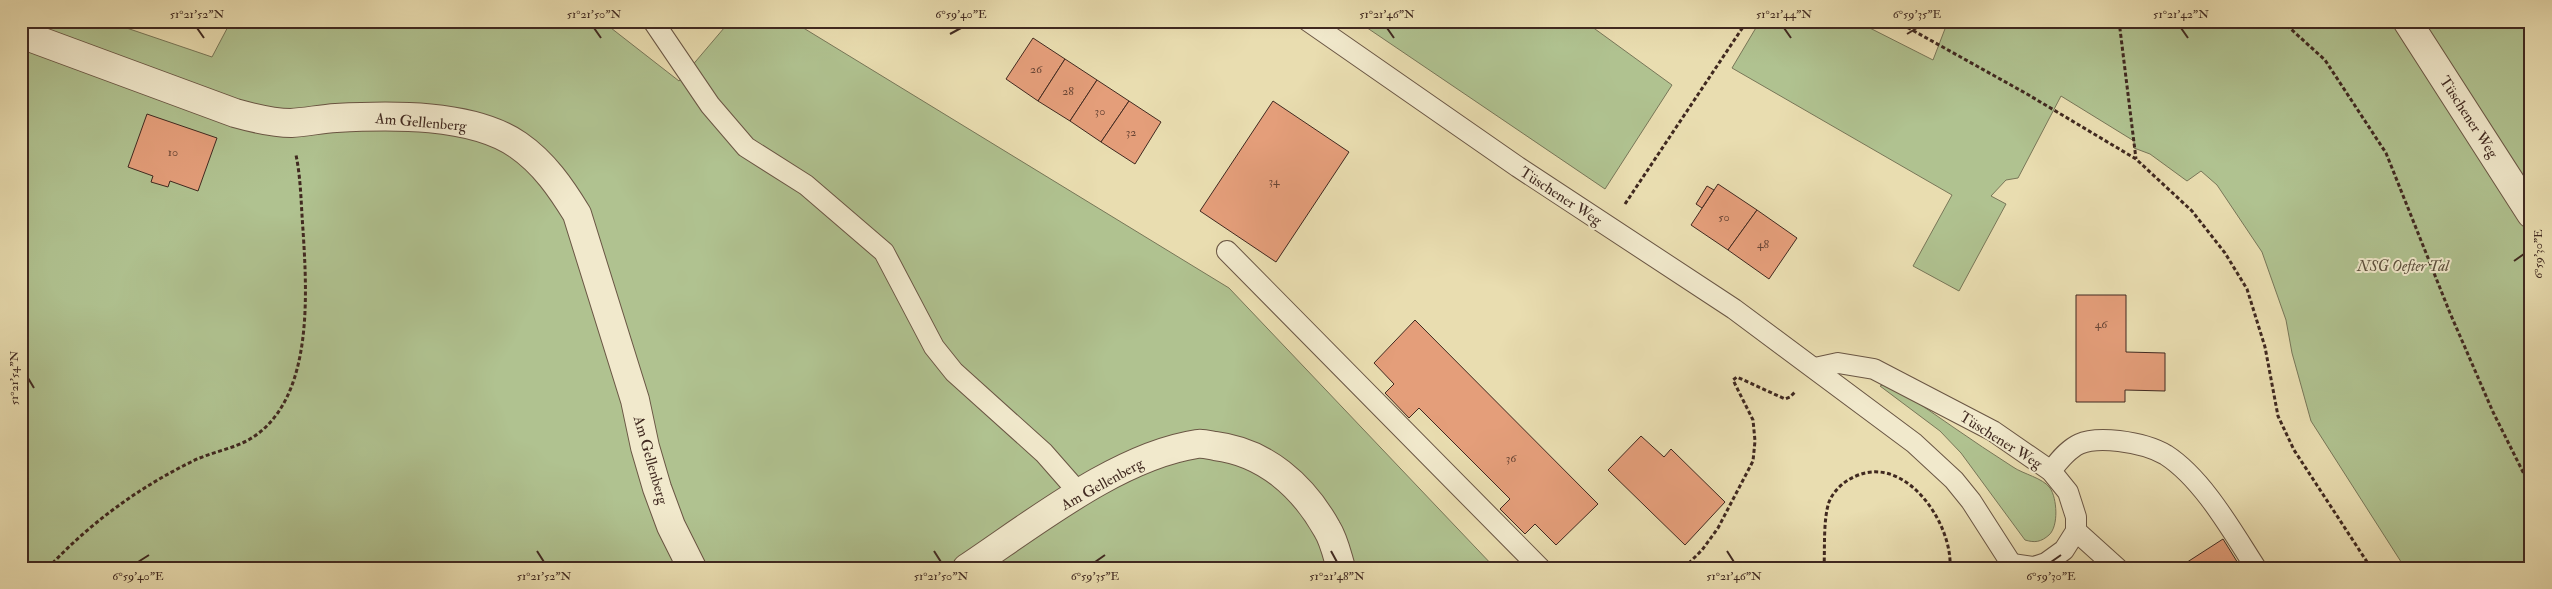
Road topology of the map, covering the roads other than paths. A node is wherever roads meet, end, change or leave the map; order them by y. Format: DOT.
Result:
graph roads {
  1 [pos="653,21"];
  2 [pos="1308,21"];
  3 [pos="2407,21"];
  4 [pos="21,34"];
  5 [pos="2531,214"];
  6 [pos="1227,252"];
  7 [pos="1815,368"];
  8 [pos="2051,471"];
  9 [pos="1080,494"];
  10 [pos="2076,531"];
  11 [pos="2013,566"];
  12 [pos="692,568"];
  13 [pos="967,568"];
  14 [pos="1341,568"];
  15 [pos="1540,568"];
  16 [pos="2117,568"];
  17 [pos="2256,568"];
  1 -- 9 [label="lane"];
  2 -- 7 [label="lane, Tüschener Weg"];
  3 -- 5 [label="street, Tüschener Weg"];
  4 -- 12 [label="street, Am Gellenberg"];
  6 -- 15 [label="lane"];
  7 -- 8 [label="lane, Tüschener Weg"];
  7 -- 11 [label="lane, Tüschener Weg"];
  8 -- 10 [label="lane, Tüschener Weg"];
  8 -- 17 [label="lane"];
  9 -- 13 [label="street, Am Gellenberg"];
  9 -- 14 [label="street, Am Gellenberg"];
  10 -- 11 [label="lane, Tüschener Weg"];
  10 -- 16 [label="lane"];
}
